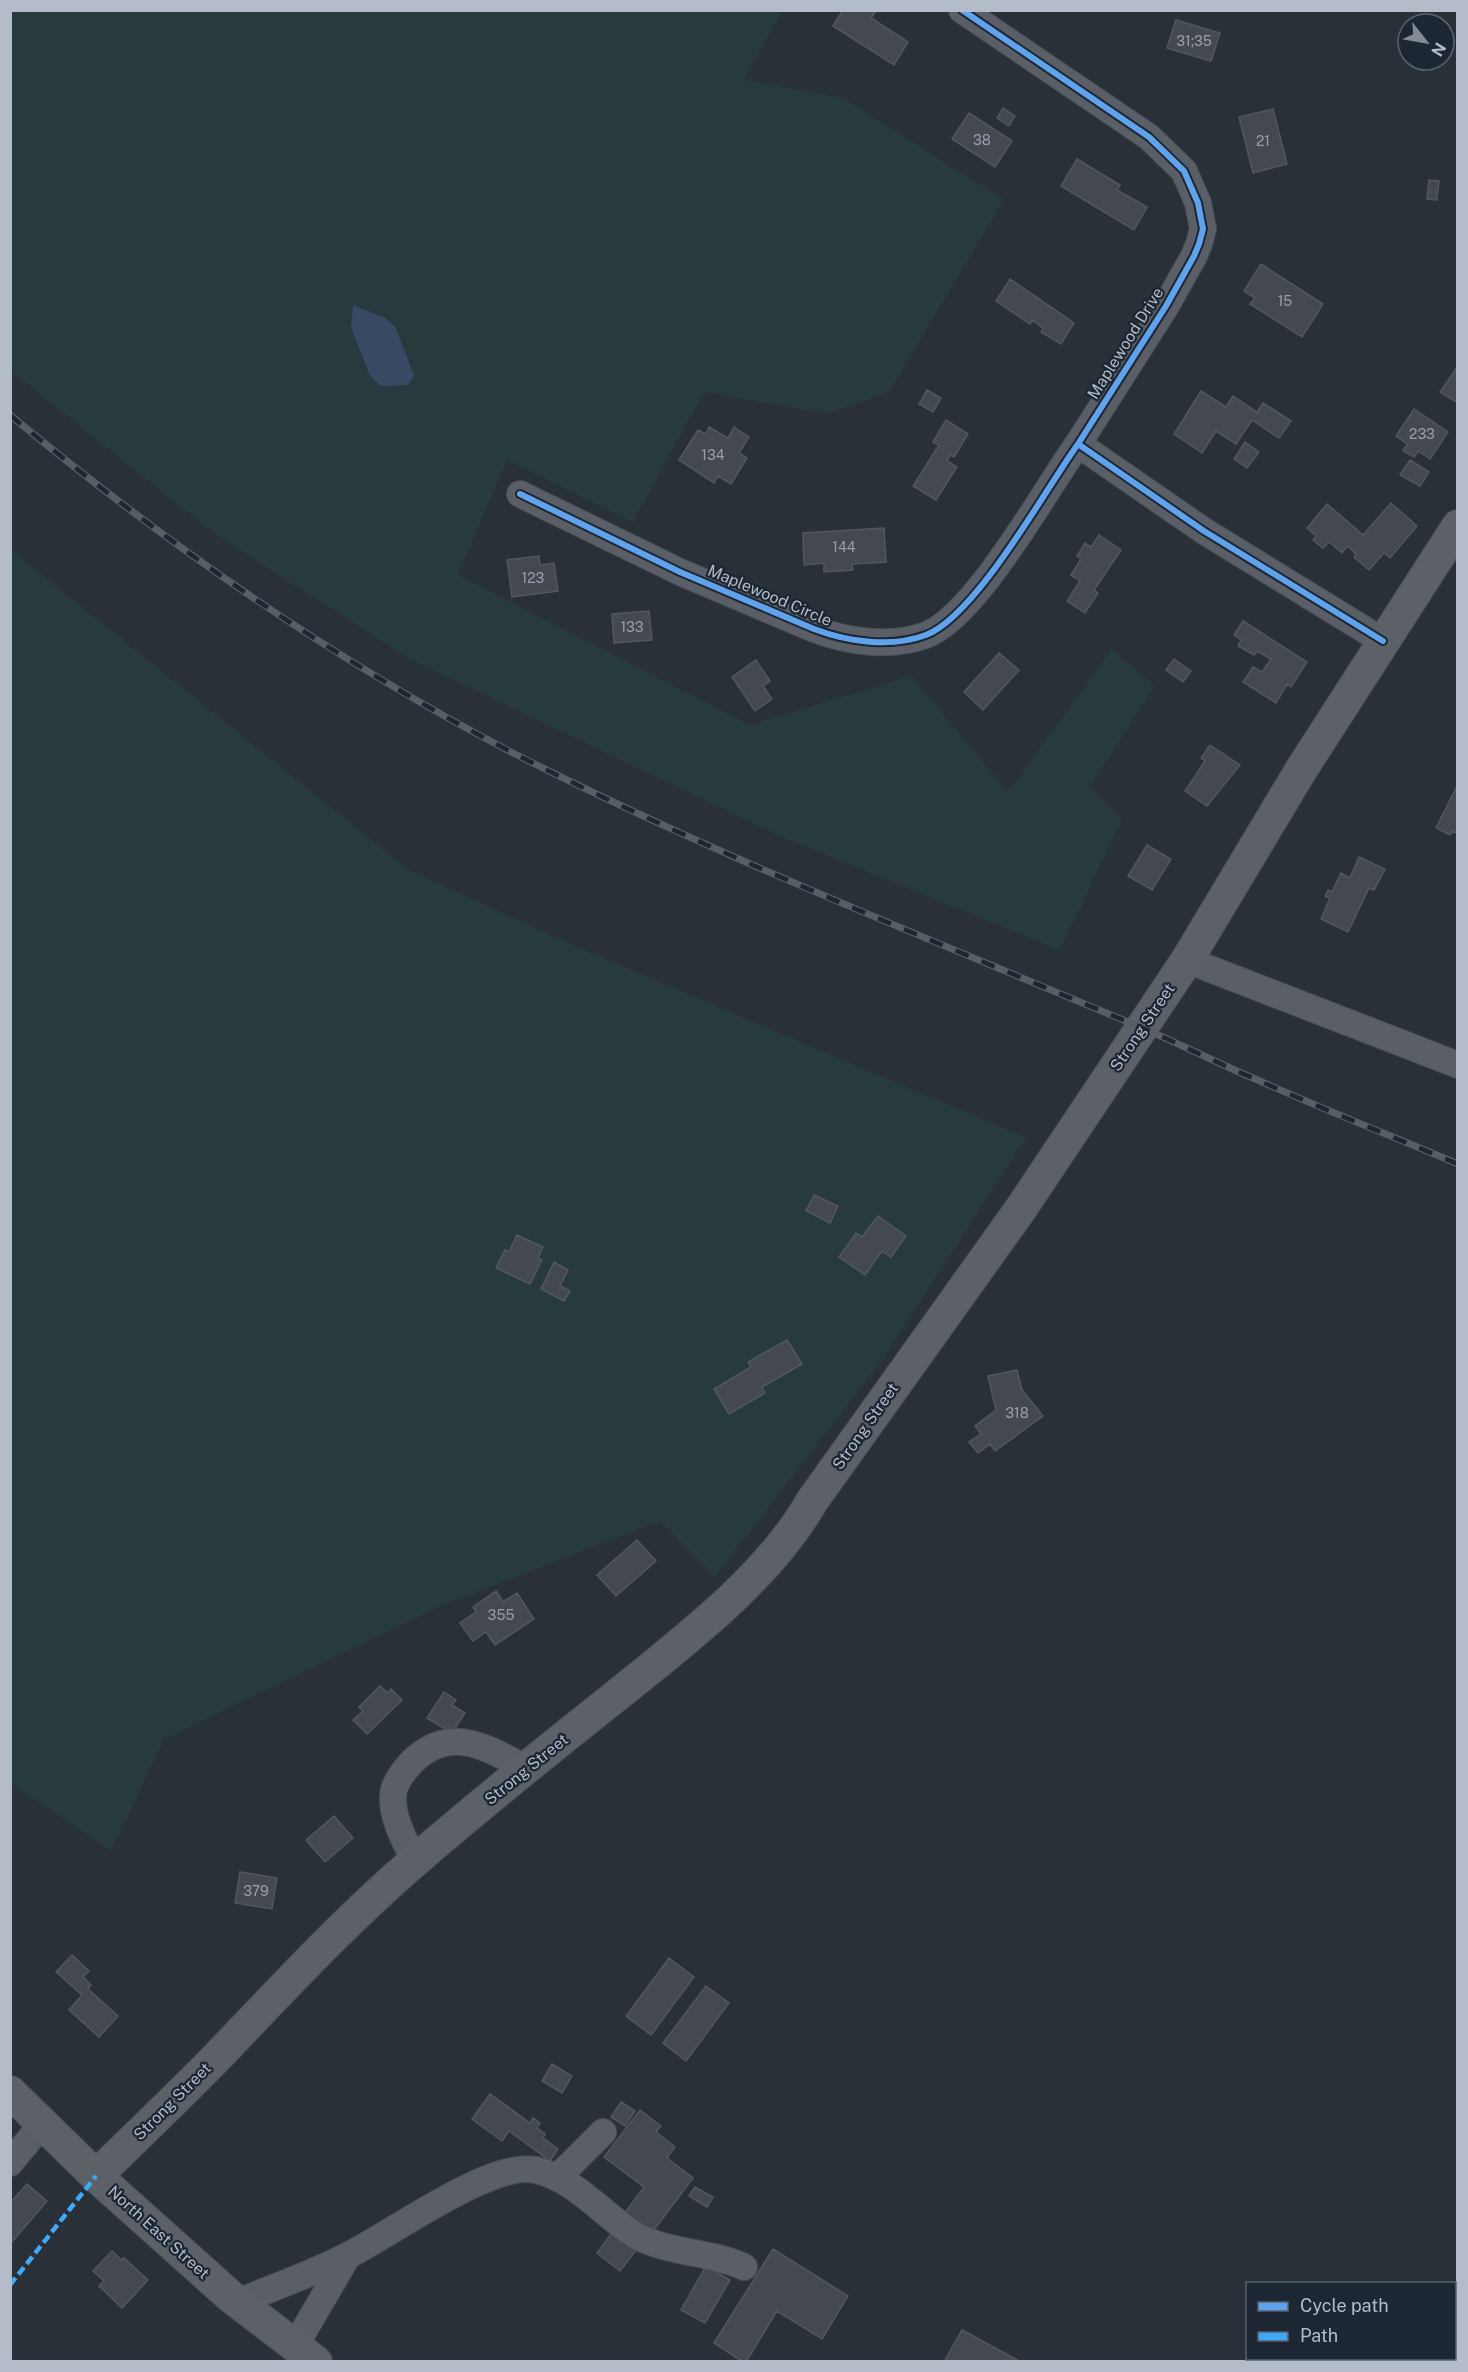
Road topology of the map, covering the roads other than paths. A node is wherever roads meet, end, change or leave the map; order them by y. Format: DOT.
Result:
graph roads {
  1 [pos="962,10"];
  2 [pos="1078,444"];
  3 [pos="520,494"];
  4 [pos="1458,526"];
  5 [pos="1383,641"];
  6 [pos="1187,960"];
  7 [pos="1458,1065"];
  8 [pos="525,1768"];
  9 [pos="415,1861"];
  10 [pos="10,2092"];
  11 [pos="43,2124"];
  12 [pos="603,2132"];
  13 [pos="10,2163"];
  14 [pos="96,2176"];
  15 [pos="557,2178"];
  16 [pos="347,2257"];
  17 [pos="744,2267"];
  18 [pos="238,2302"];
  19 [pos="305,2354"];
  1 -- 2 [label="street, Maplewood Drive"];
  2 -- 3 [label="street, Maplewood Circle"];
  2 -- 5 [label="street"];
  4 -- 5 [label="main road, Strong Street"];
  5 -- 6 [label="main road, Strong Street"];
  6 -- 7 [label="street"];
  6 -- 8 [label="main road, Strong Street"];
  8 -- 9 [label="main road, Strong Street"];
  8 -- 9 [label="street"];
  9 -- 14 [label="main road, Strong Street"];
  10 -- 11 [label="main road, North East Street"];
  11 -- 13 [label="street"];
  11 -- 14 [label="main road, North East Street"];
  12 -- 15 [label="street"];
  14 -- 18 [label="main road, North East Street"];
  15 -- 16 [label="street"];
  15 -- 17 [label="street"];
  16 -- 18 [label="street"];
  16 -- 19 [label="street"];
  18 -- 19 [label="main road, North East Street"];
}
